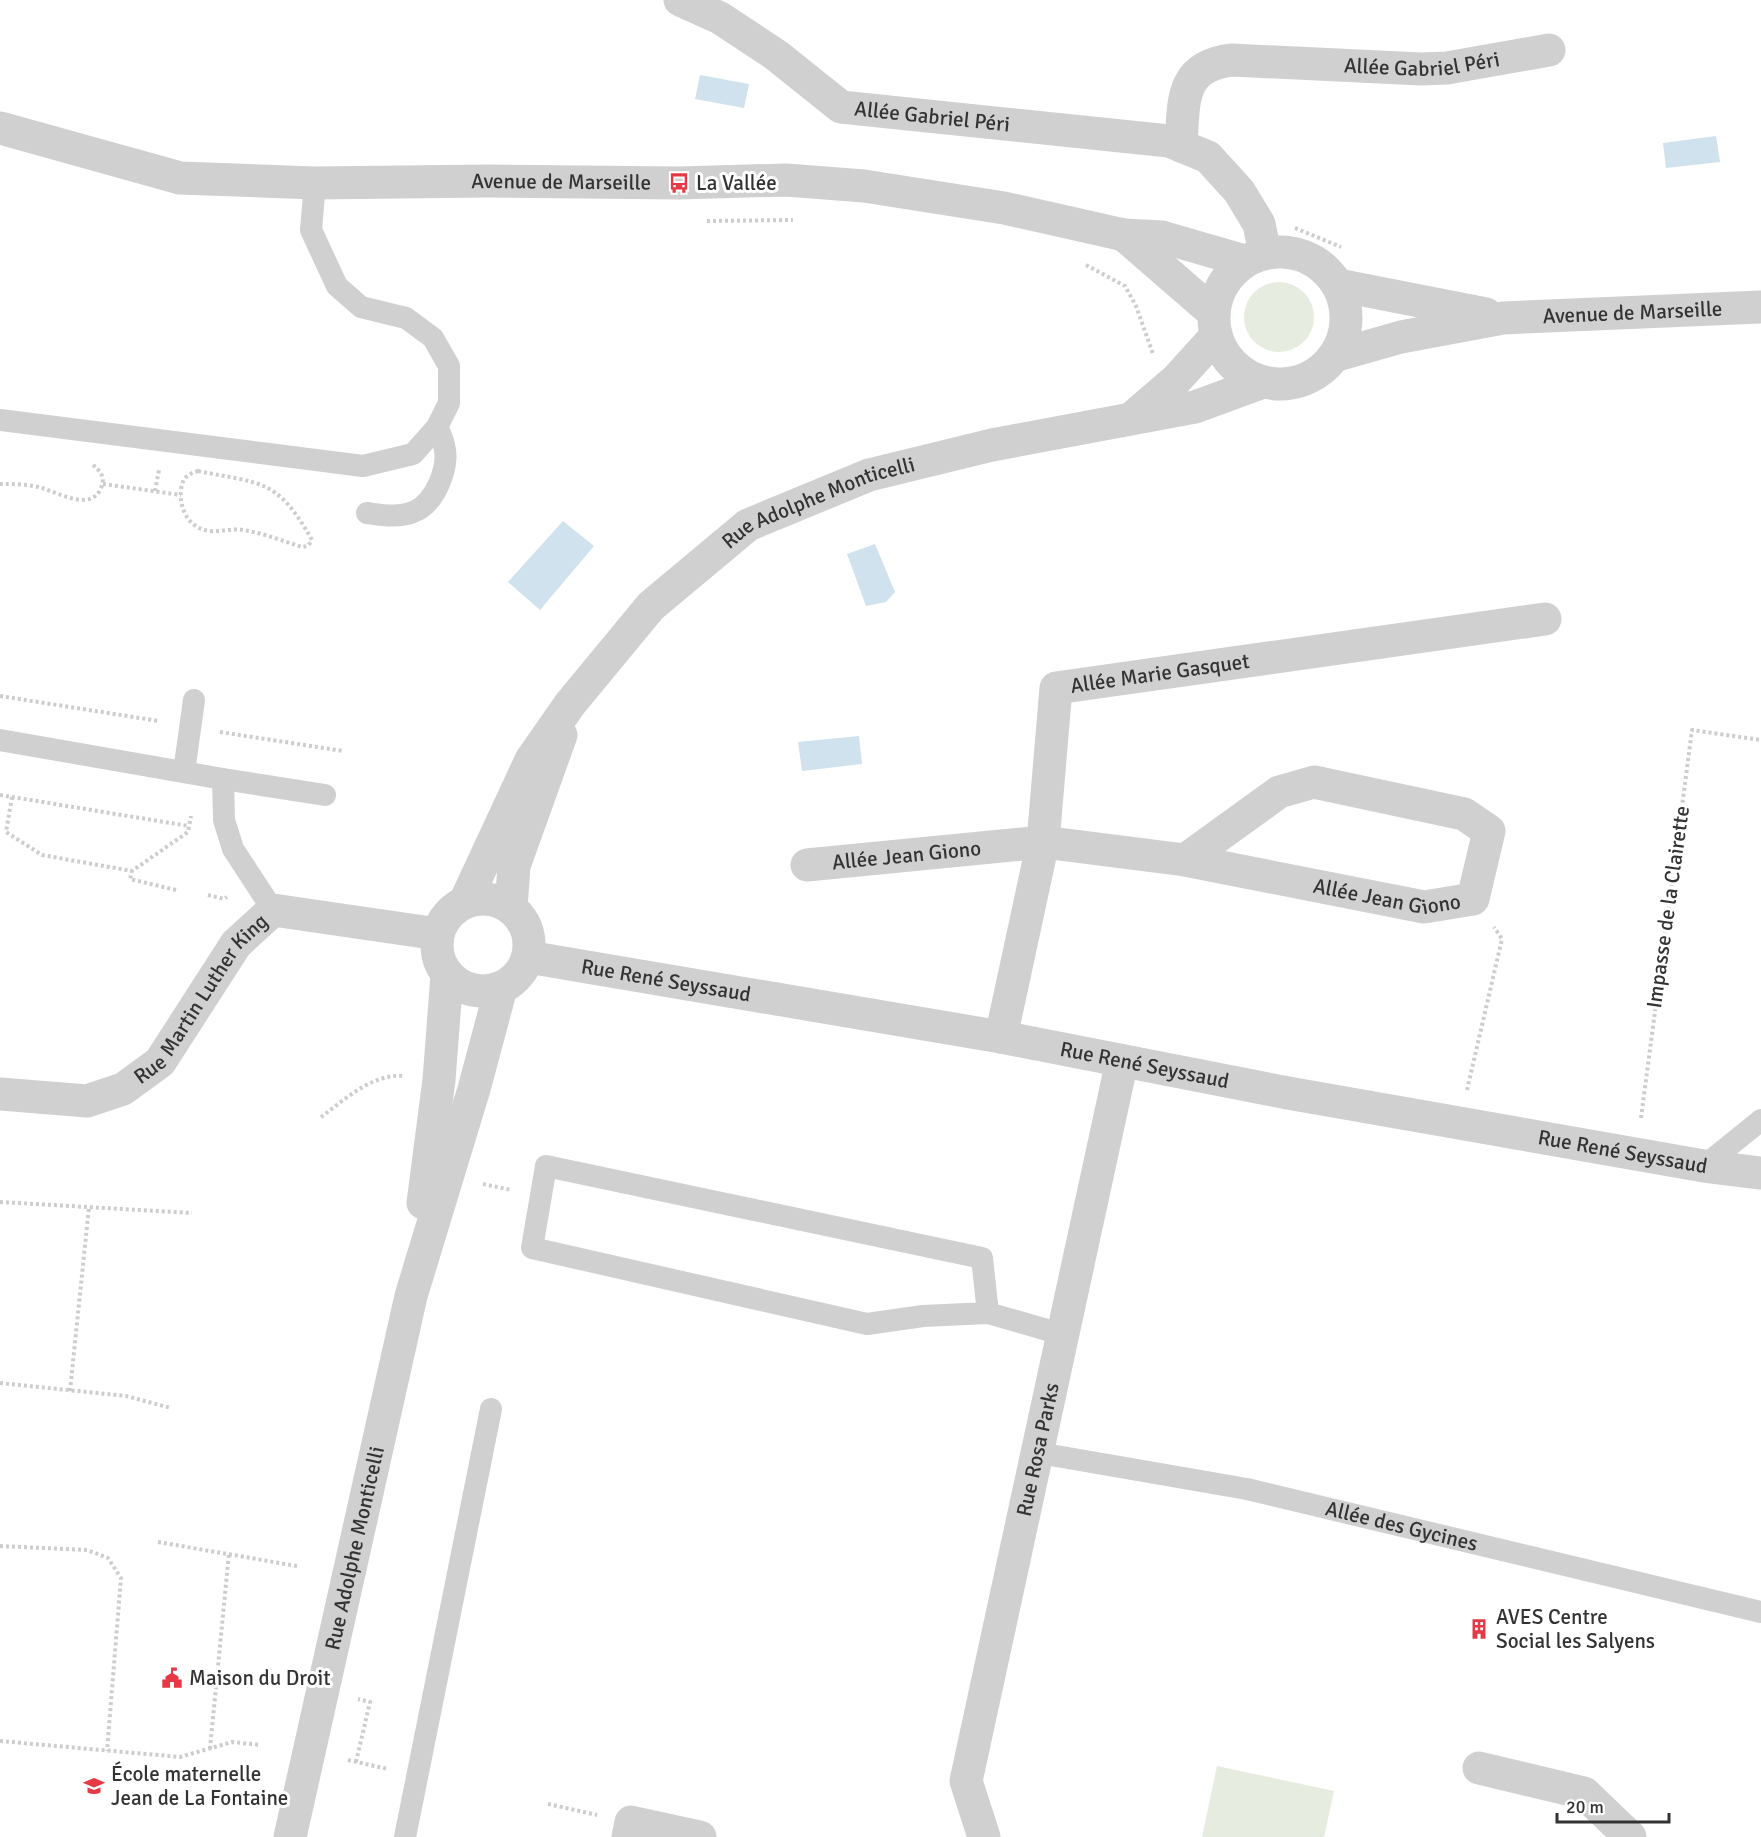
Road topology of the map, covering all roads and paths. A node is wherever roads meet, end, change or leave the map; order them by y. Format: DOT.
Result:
graph roads {
  1 [pos="680,0"];
  2 [pos="1549,50"];
  3 [pos="0,128"];
  4 [pos="1180,146"];
  5 [pos="315,183"];
  6 [pos="801,220"];
  7 [pos="697,221"];
  8 [pos="1286,225"];
  9 [pos="1124,235"];
  10 [pos="1343,248"];
  11 [pos="1255,257"];
  12 [pos="1077,261"];
  13 [pos="1338,285"];
  14 [pos="1761,307"];
  15 [pos="1503,318"];
  16 [pos="1215,325"];
  17 [pos="1334,356"];
  18 [pos="1157,358"];
  19 [pos="1263,382"];
  20 [pos="1133,417"];
  21 [pos="0,420"];
  22 [pos="437,427"];
  23 [pos="84,461"];
  24 [pos="0,484"];
  25 [pos="103,484"];
  26 [pos="181,495"];
  27 [pos="367,513"];
  28 [pos="1545,620"];
  29 [pos="194,700"];
  30 [pos="570,704"];
  31 [pos="208,730"];
  32 [pos="0,740"];
  33 [pos="1761,740"];
  34 [pos="343,751"];
  35 [pos="184,772"];
  36 [pos="224,779"];
  37 [pos="0,795"];
  38 [pos="325,795"];
  39 [pos="12,797"];
  40 [pos="189,826"];
  41 [pos="1043,842"];
  42 [pos="1185,860"];
  43 [pos="807,864"];
  44 [pos="132,871"];
  45 [pos="1473,899"];
  46 [pos="465,902"];
  47 [pos="511,909"];
  48 [pos="273,910"];
  49 [pos="438,934"];
  50 [pos="528,957"];
  51 [pos="447,975"];
  52 [pos="501,988"];
  53 [pos="1001,1037"];
  54 [pos="1122,1061"];
  55 [pos="439,1080"];
  56 [pos="0,1094"];
  57 [pos="321,1118"];
  58 [pos="1761,1120"];
  59 [pos="1460,1123"];
  60 [pos="1636,1154"];
  61 [pos="1704,1166"];
  62 [pos="1761,1173"];
  63 [pos="479,1183"];
  64 [pos="541,1196"];
  65 [pos="0,1202"];
  66 [pos="89,1207"];
  67 [pos="192,1213"];
  68 [pos="411,1296"];
  69 [pos="988,1313"];
  70 [pos="1061,1334"];
  71 [pos="0,1383"];
  72 [pos="70,1391"];
  73 [pos="171,1408"];
  74 [pos="491,1409"];
  75 [pos="1039,1453"];
  76 [pos="158,1542"];
  77 [pos="0,1546"];
  78 [pos="229,1553"];
  79 [pos="297,1566"];
  80 [pos="1761,1612"];
  81 [pos="370,1701"];
  82 [pos="0,1741"];
  83 [pos="261,1745"];
  84 [pos="210,1749"];
  85 [pos="107,1751"];
  86 [pos="356,1762"];
  87 [pos="1479,1768"];
  88 [pos="548,1804"];
  89 [pos="630,1830"];
  90 [pos="290,1837"];
  91 [pos="405,1837"];
  92 [pos="700,1837"];
  93 [pos="984,1837"];
  94 [pos="1630,1837"];
  1 -- 4 [label="street, Allée Gabriel Péri"];
  2 -- 4 [label="street, Allée Gabriel Péri"];
  3 -- 5 [label="street, Avenue de Marseille"];
  4 -- 11 [label="street, Allée Gabriel Péri"];
  5 -- 9 [label="street, Avenue de Marseille"];
  5 -- 22 [label="lane"];
  6 -- 7 [label="path"];
  8 -- 10 [label="path"];
  9 -- 11 [label="street, Avenue de Marseille"];
  9 -- 16 [label="street, Avenue de Marseille"];
  11 -- 13 [label="street"];
  11 -- 16 [label="street"];
  12 -- 18 [label="path"];
  13 -- 15 [label="street, Avenue de Marseille"];
  13 -- 17 [label="street"];
  14 -- 15 [label="street, Avenue de Marseille"];
  15 -- 17 [label="street, Avenue de Marseille"];
  16 -- 19 [label="street"];
  16 -- 20 [label="street, Rue Adolphe Monticelli"];
  17 -- 19 [label="street"];
  19 -- 20 [label="street, Rue Adolphe Monticelli"];
  20 -- 30 [label="street, Rue Adolphe Monticelli"];
  21 -- 22 [label="lane"];
  22 -- 27 [label="lane"];
  23 -- 25 [label="path"];
  24 -- 25 [label="path"];
  25 -- 26 [label="path"];
  26 -- 26 [label="path"];
  28 -- 41 [label="street, Allée Marie Gasquet"];
  29 -- 35 [label="lane"];
  30 -- 46 [label="street, Rue Adolphe Monticelli"];
  30 -- 47 [label="street, Rue Adolphe Monticelli"];
  31 -- 34 [label="path"];
  32 -- 35 [label="lane"];
  33 -- 60 [label="path, Impasse de la Clairette"];
  35 -- 36 [label="lane"];
  36 -- 38 [label="lane"];
  36 -- 48 [label="lane"];
  37 -- 39 [label="path"];
  39 -- 40 [label="path"];
  39 -- 44 [label="path"];
  41 -- 42 [label="street, Allée Jean Giono"];
  41 -- 43 [label="street, Allée Jean Giono"];
  41 -- 53 [label="street, Allée Marie Gasquet"];
  42 -- 45 [label="street, Allée Jean Giono"];
  42 -- 45 [label="street, Allée Jean Giono"];
  45 -- 59 [label="path"];
  46 -- 47 [label="street"];
  46 -- 49 [label="street, Rue Adolphe Monticelli"];
  47 -- 50 [label="street"];
  48 -- 49 [label="street, Rue Martin Luther King"];
  48 -- 56 [label="street, Rue Martin Luther King"];
  49 -- 51 [label="street, Rue Adolphe Monticelli"];
  50 -- 52 [label="street"];
  50 -- 53 [label="street, Rue René Seyssaud"];
  51 -- 52 [label="street"];
  51 -- 55 [label="street, Rue Adolphe Monticelli"];
  52 -- 68 [label="street, Rue Adolphe Monticelli"];
  53 -- 54 [label="street, Rue René Seyssaud"];
  54 -- 59 [label="street, Rue René Seyssaud"];
  54 -- 70 [label="street, Rue Rosa Parks"];
  55 -- 57 [label="path"];
  55 -- 68 [label="street, Rue Adolphe Monticelli"];
  58 -- 61 [label="lane"];
  59 -- 60 [label="street, Rue René Seyssaud"];
  60 -- 61 [label="street, Rue René Seyssaud"];
  61 -- 62 [label="street, Rue René Seyssaud"];
  63 -- 64 [label="path"];
  64 -- 69 [label="lane"];
  64 -- 69 [label="lane"];
  65 -- 66 [label="path"];
  66 -- 67 [label="path"];
  66 -- 72 [label="path"];
  68 -- 90 [label="street, Rue Adolphe Monticelli"];
  69 -- 70 [label="lane"];
  70 -- 75 [label="street, Rue Rosa Parks"];
  71 -- 72 [label="path"];
  72 -- 73 [label="path"];
  74 -- 91 [label="lane"];
  75 -- 80 [label="lane, Allée des Gycines"];
  75 -- 93 [label="street, Rue Rosa Parks"];
  76 -- 78 [label="path"];
  77 -- 85 [label="path"];
  78 -- 79 [label="path"];
  78 -- 84 [label="path"];
  81 -- 86 [label="path"];
  82 -- 85 [label="path"];
  83 -- 84 [label="path"];
  84 -- 85 [label="path"];
  87 -- 94 [label="street"];
  88 -- 89 [label="path"];
  89 -- 92 [label="street"];
}
